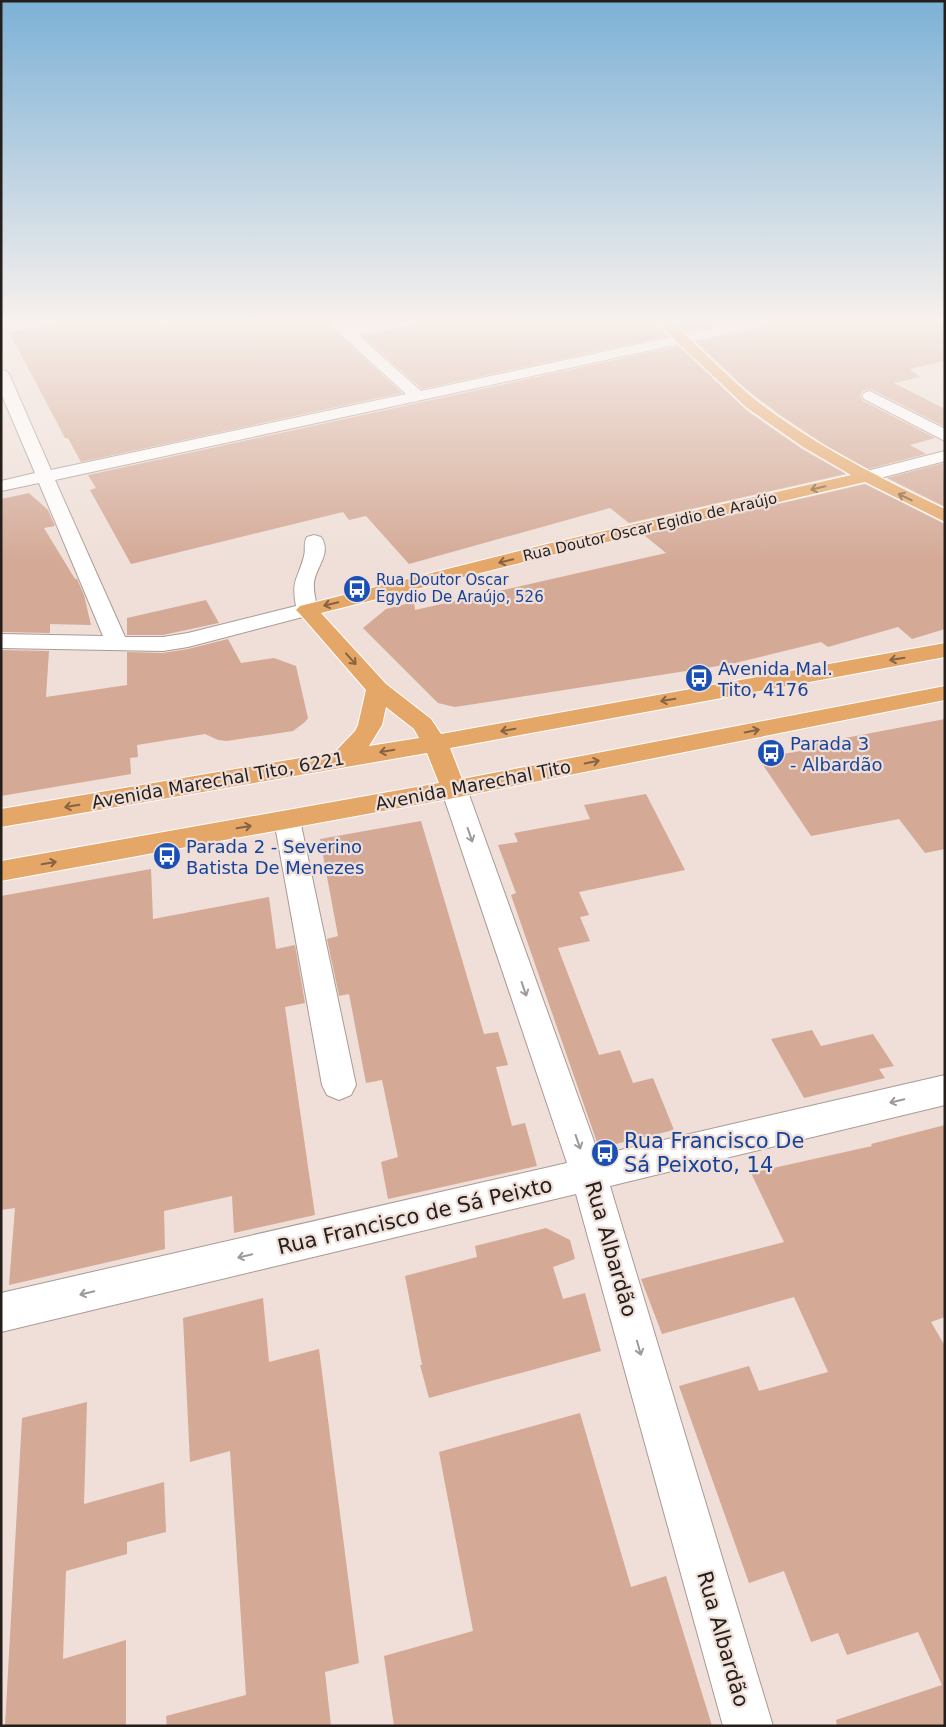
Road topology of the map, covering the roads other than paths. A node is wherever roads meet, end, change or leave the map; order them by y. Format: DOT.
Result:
graph roads {
  1 [pos="13,402"];
  2 [pos="397,402"];
  3 [pos="750,402"];
  4 [pos="880,402"];
  5 [pos="945,436"];
  6 [pos="945,456"];
  7 [pos="46,476"];
  8 [pos="865,477"];
  9 [pos="1,486"];
  10 [pos="945,516"];
  11 [pos="314,541"];
  12 [pos="307,610"];
  13 [pos="1,641"];
  14 [pos="116,642"];
  15 [pos="945,650"];
  16 [pos="378,689"];
  17 [pos="945,694"];
  18 [pos="435,743"];
  19 [pos="343,759"];
  20 [pos="454,789"];
  21 [pos="1,818"];
  22 [pos="288,820"];
  23 [pos="1,872"];
  24 [pos="340,1085"];
  25 [pos="945,1090"];
  26 [pos="589,1175"];
  27 [pos="1,1313"];
  28 [pos="748,1726"];
  1 -- 7 [label="street"];
  2 -- 7 [label="street"];
  3 -- 8 [label="main road"];
  4 -- 5 [label="street"];
  6 -- 8 [label="street, Rua Doutor Oscar Egidio de Araújo"];
  7 -- 9 [label="street"];
  7 -- 14 [label="street"];
  10 -- 8 [label="main road, one-way"];
  8 -- 12 [label="main road, Rua Doutor Oscar Egidio de Araújo, one-way"];
  11 -- 12 [label="street"];
  12 -- 14 [label="street, Rua Doutor Oscar Egidio de Araújo"];
  12 -- 16 [label="main road, Rua Albardão, one-way"];
  13 -- 14 [label="street, Rua Doutor Oscar Egidio de Araújo"];
  15 -- 18 [label="main road, one-way"];
  16 -- 18 [label="main road, Rua Albardão"];
  16 -- 19 [label="main road"];
  20 -- 17 [label="main road, Avenida Marechal Tito, one-way"];
  18 -- 19 [label="main road, Avenida Marechal Tito, 6221, one-way"];
  18 -- 20 [label="main road, Rua Albardão"];
  19 -- 21 [label="main road, Avenida Marechal Tito, 6221, one-way"];
  20 -- 22 [label="main road, Avenida Marechal Tito"];
  20 -- 26 [label="street, Rua Albardão, one-way"];
  23 -- 22 [label="main road, Avenida Marechal Tito, one-way"];
  22 -- 24 [label="street"];
  25 -- 26 [label="street, Rua Francisco de Sá Peixto, one-way"];
  26 -- 27 [label="street, Rua Francisco de Sá Peixto, one-way"];
  26 -- 28 [label="street, Rua Albardão, one-way"];
}
